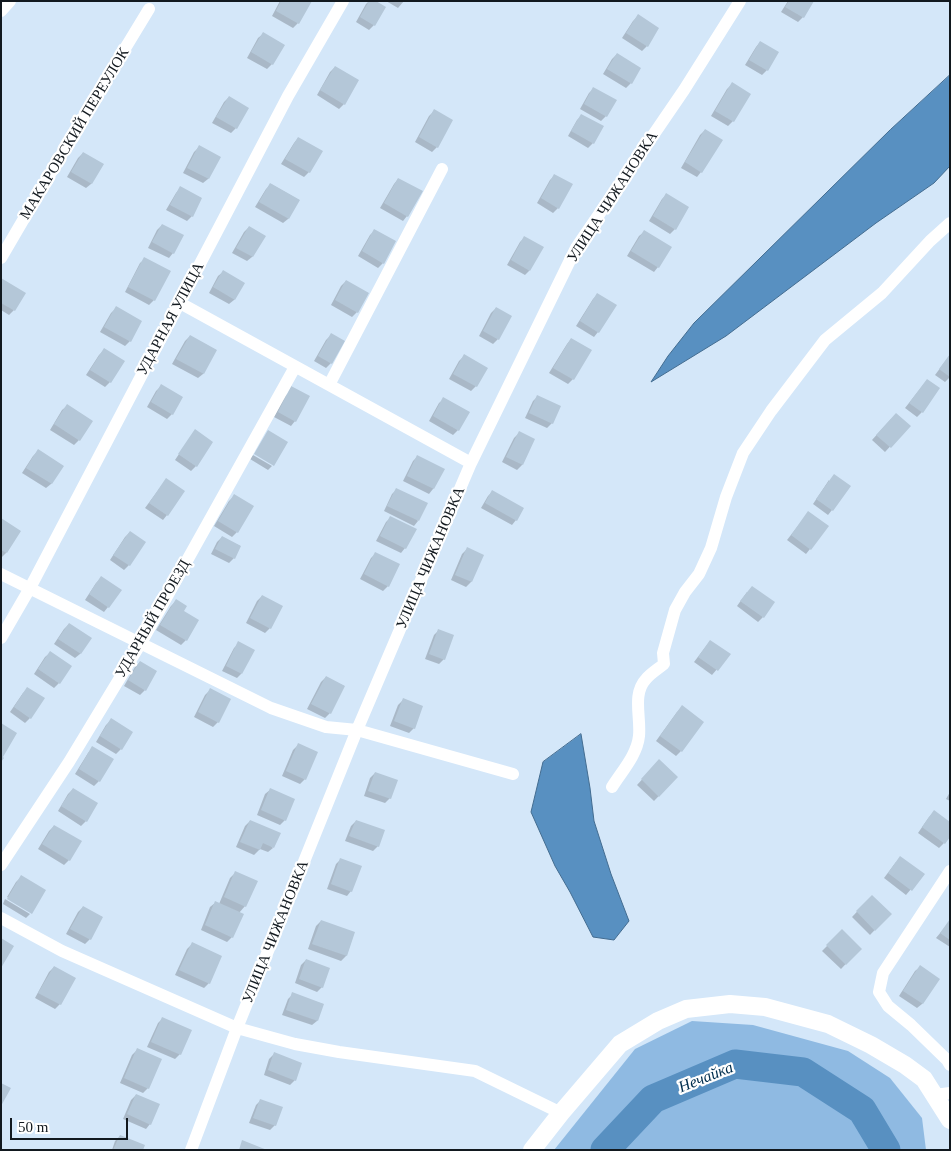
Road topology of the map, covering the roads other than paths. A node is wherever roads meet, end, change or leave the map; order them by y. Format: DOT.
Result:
graph roads {
  1 [pos="10,1"];
  2 [pos="342,1"];
  3 [pos="740,1"];
  4 [pos="149,9"];
  5 [pos="1,11"];
  6 [pos="442,169"];
  7 [pos="950,223"];
  8 [pos="1,258"];
  9 [pos="180,303"];
  10 [pos="295,367"];
  11 [pos="328,385"];
  12 [pos="471,464"];
  13 [pos="1,574"];
  14 [pos="30,588"];
  15 [pos="1,638"];
  16 [pos="141,643"];
  17 [pos="357,730"];
  18 [pos="513,774"];
  19 [pos="612,787"];
  20 [pos="1,865"];
  21 [pos="950,871"];
  22 [pos="1,918"];
  23 [pos="237,1028"];
  24 [pos="950,1065"];
  25 [pos="942,1094"];
  26 [pos="562,1113"];
  27 [pos="950,1120"];
  28 [pos="190,1150"];
  29 [pos="532,1150"];
  1 -- 5 [label="street"];
  2 -- 9 [label="street, УДАРНАЯ УЛИЦА"];
  3 -- 12 [label="street, УЛИЦА ЧИЖАНОВКА"];
  4 -- 8 [label="street, МАКАРОВСКИЙ ПЕРЕУЛОК"];
  6 -- 11 [label="street"];
  7 -- 19 [label="street"];
  9 -- 10 [label="street"];
  9 -- 14 [label="street, УДАРНАЯ УЛИЦА"];
  10 -- 11 [label="street"];
  10 -- 16 [label="street, УДАРНЫЙ ПРОЕЗД"];
  11 -- 12 [label="street"];
  12 -- 17 [label="street, УЛИЦА ЧИЖАНОВКА"];
  13 -- 14 [label="street"];
  14 -- 15 [label="street, УДАРНАЯ УЛИЦА"];
  14 -- 16 [label="street"];
  16 -- 17 [label="street"];
  16 -- 20 [label="street, УДАРНЫЙ ПРОЕЗД"];
  17 -- 18 [label="street"];
  17 -- 23 [label="street, УЛИЦА ЧИЖАНОВКА"];
  21 -- 24 [label="street"];
  22 -- 23 [label="street"];
  23 -- 26 [label="street"];
  23 -- 28 [label="street, УЛИЦА ЧИЖАНОВКА"];
  25 -- 26 [label="street"];
  25 -- 27 [label="street"];
  26 -- 29 [label="street"];
}
